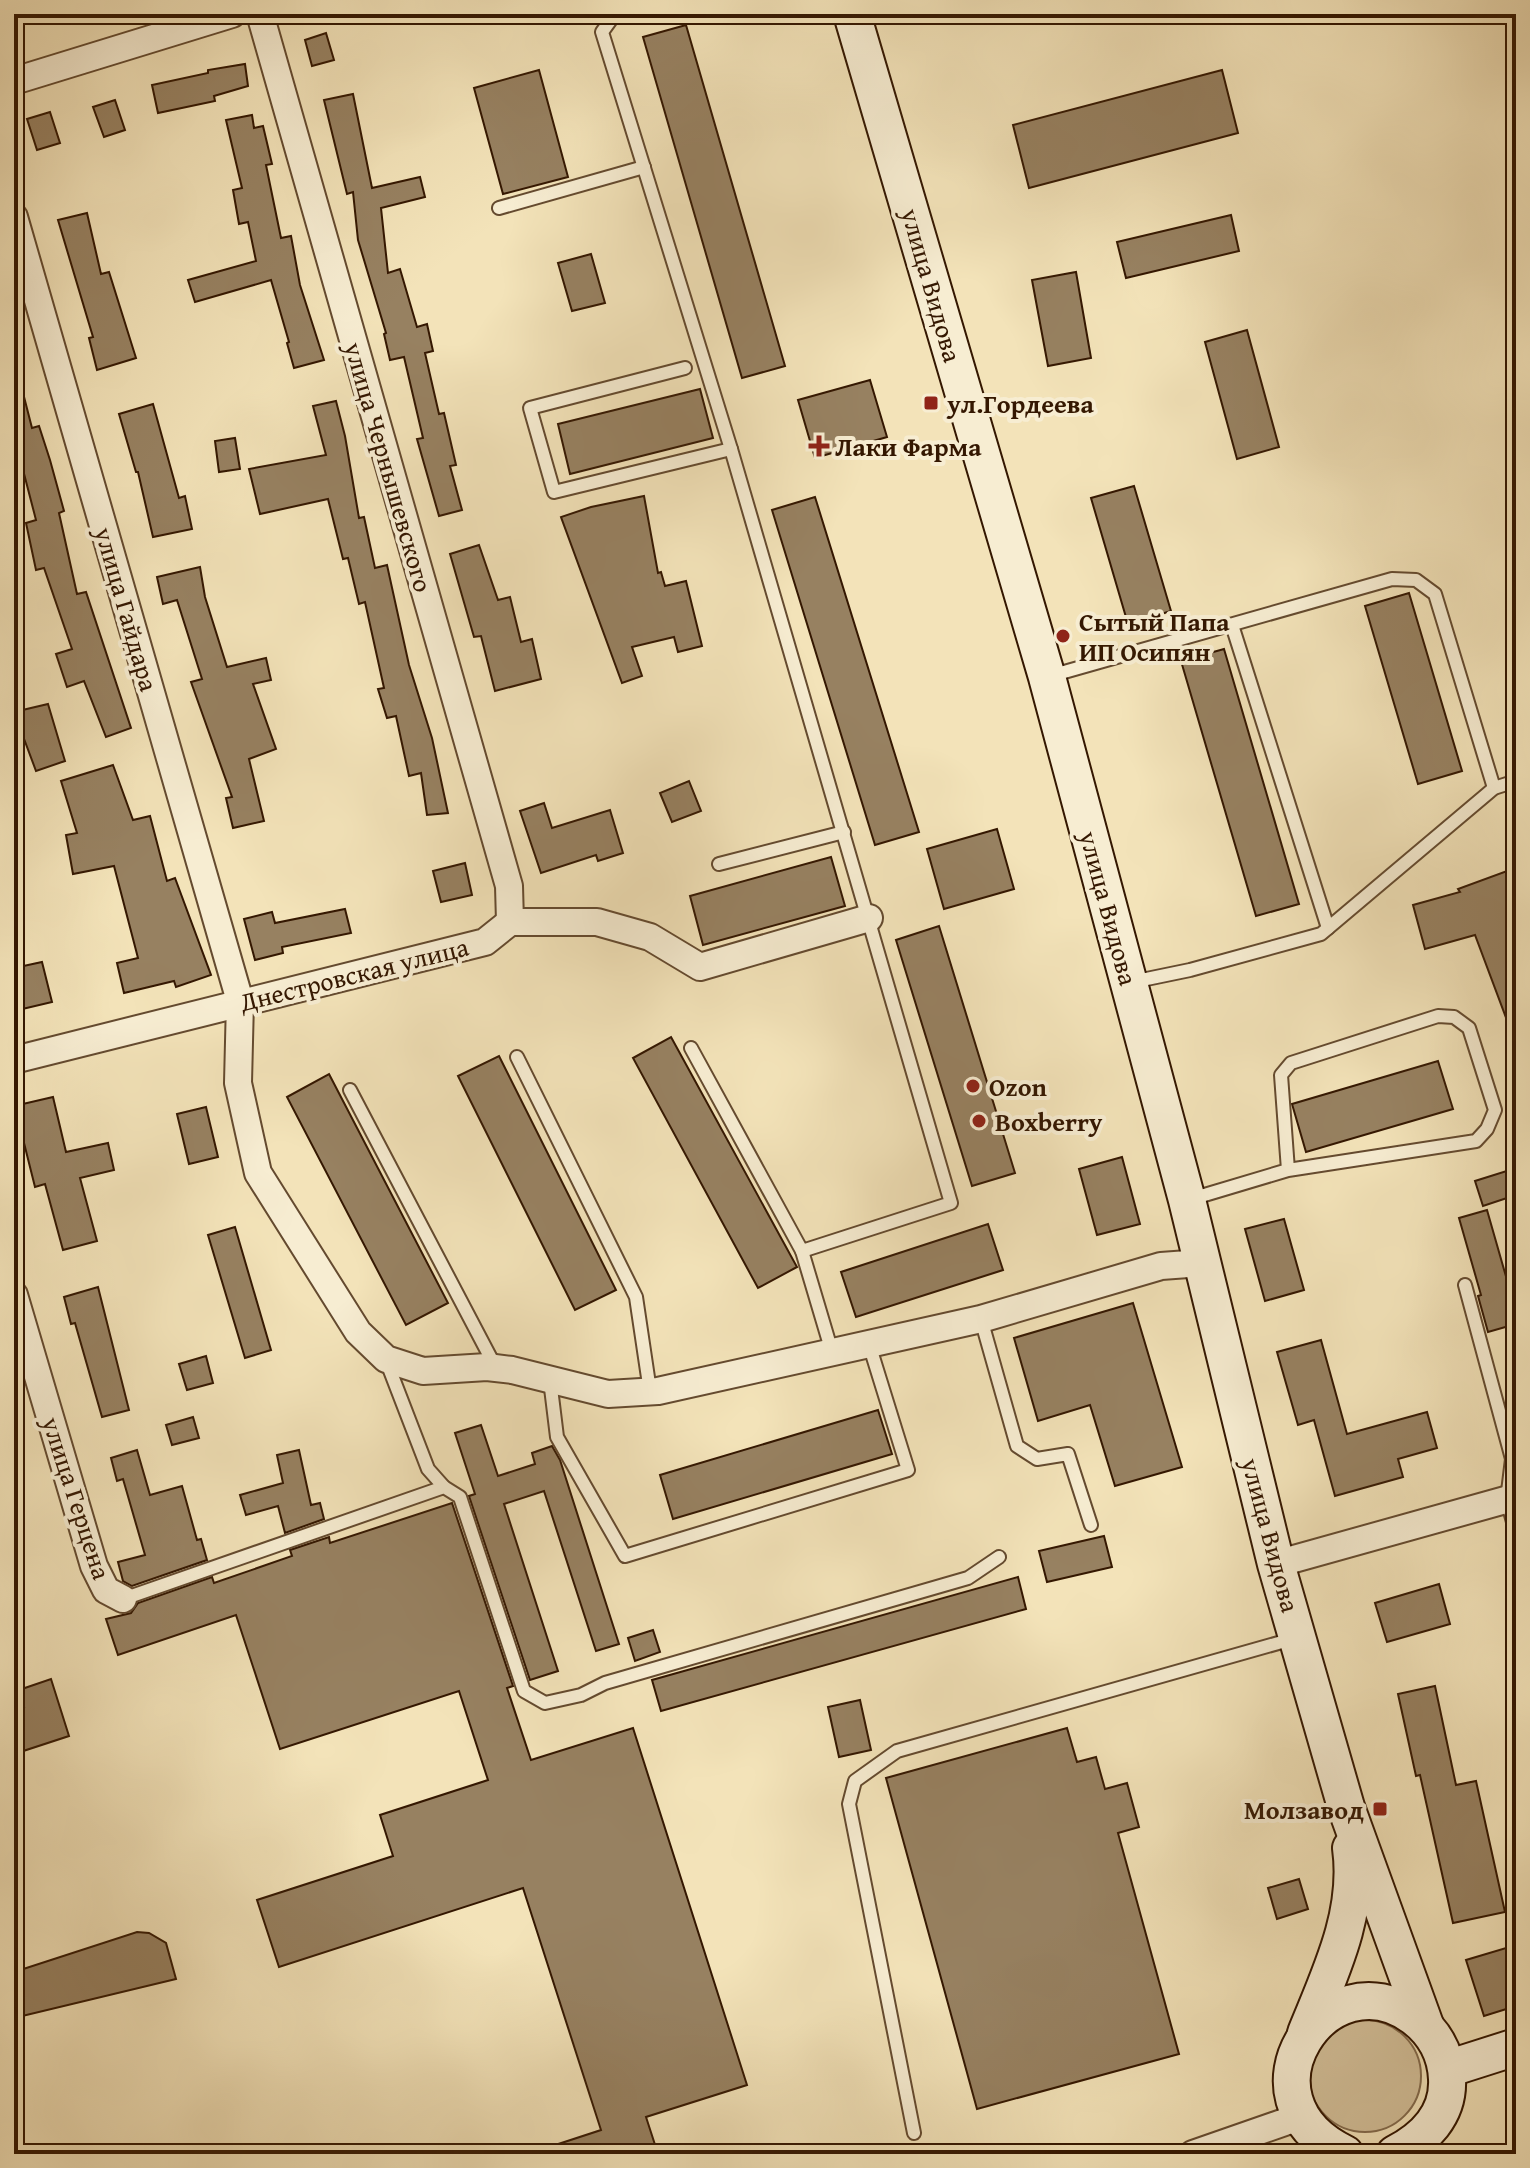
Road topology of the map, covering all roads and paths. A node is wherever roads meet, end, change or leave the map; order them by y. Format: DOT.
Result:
graph roads {
  1 [pos="232,14"];
  2 [pos="260,14"];
  3 [pos="615,14"];
  4 [pos="852,14"];
  5 [pos="14,81"];
  6 [pos="644,167"];
  7 [pos="499,208"];
  8 [pos="14,217"];
  9 [pos="685,368"];
  10 [pos="731,449"];
  11 [pos="1232,625"];
  12 [pos="1047,677"];
  13 [pos="1516,781"];
  14 [pos="1494,788"];
  15 [pos="844,832"];
  16 [pos="719,864"];
  17 [pos="869,918"];
  18 [pos="510,922"];
  19 [pos="1328,928"];
  20 [pos="1129,982"];
  21 [pos="240,1001"];
  22 [pos="691,1048"];
  23 [pos="517,1057"];
  24 [pos="14,1060"];
  25 [pos="350,1090"];
  26 [pos="1288,1170"];
  27 [pos="1187,1200"];
  28 [pos="802,1251"];
  29 [pos="1202,1263"];
  30 [pos="1465,1285"];
  31 [pos="14,1295"];
  32 [pos="981,1319"];
  33 [pos="869,1344"];
  34 [pos="832,1352"];
  35 [pos="386,1359"];
  36 [pos="496,1368"];
  37 [pos="550,1380"];
  38 [pos="650,1391"];
  39 [pos="444,1487"];
  40 [pos="1512,1499"];
  41 [pos="1091,1525"];
  42 [pos="1516,1533"];
  43 [pos="999,1557"];
  44 [pos="1276,1564"];
  45 [pos="123,1599"];
  46 [pos="1299,1637"];
  47 [pos="1346,1807"];
  48 [pos="1425,2025"];
  49 [pos="1306,2034"];
  50 [pos="1516,2047"];
  51 [pos="1447,2069"];
  52 [pos="1301,2131"];
  53 [pos="914,2133"];
  54 [pos="1193,2154"];
  55 [pos="1345,2154"];
  56 [pos="1395,2154"];
  1 -- 5 [label="street"];
  2 -- 18 [label="street, улица Чернышевского"];
  3 -- 6 [label="lane"];
  4 -- 12 [label="street, улица Видова"];
  6 -- 7 [label="lane"];
  6 -- 10 [label="lane"];
  8 -- 21 [label="street, улица Гайдара"];
  9 -- 10 [label="lane"];
  10 -- 15 [label="lane"];
  11 -- 12 [label="lane"];
  11 -- 14 [label="lane"];
  11 -- 19 [label="lane"];
  12 -- 20 [label="street, улица Видова"];
  13 -- 14 [label="lane"];
  14 -- 19 [label="lane"];
  15 -- 16 [label="lane"];
  15 -- 17 [label="lane"];
  17 -- 18 [label="street"];
  17 -- 28 [label="lane"];
  18 -- 21 [label="street, Днестровская улица"];
  19 -- 20 [label="lane"];
  20 -- 27 [label="street, улица Видова"];
  21 -- 24 [label="street, Днестровская улица"];
  21 -- 35 [label="street, улица Гайдара"];
  22 -- 28 [label="lane"];
  23 -- 38 [label="lane"];
  25 -- 36 [label="lane"];
  26 -- 26 [label="lane"];
  26 -- 27 [label="lane"];
  27 -- 29 [label="street, улица Видова"];
  28 -- 34 [label="lane"];
  29 -- 32 [label="street"];
  29 -- 44 [label="street, улица Видова"];
  30 -- 40 [label="lane"];
  31 -- 45 [label="street, улица Герцена"];
  32 -- 33 [label="street"];
  32 -- 41 [label="lane"];
  33 -- 34 [label="street"];
  33 -- 37 [label="lane"];
  34 -- 38 [label="street"];
  35 -- 36 [label="street"];
  35 -- 39 [label="lane"];
  36 -- 37 [label="street"];
  37 -- 38 [label="street"];
  39 -- 43 [label="lane"];
  39 -- 45 [label="lane"];
  40 -- 42 [label="lane"];
  40 -- 44 [label="street"];
  44 -- 46 [label="street, улица Видова"];
  46 -- 47 [label="street, улица Видова"];
  46 -- 53 [label="lane"];
  47 -- 48 [label="street"];
  47 -- 49 [label="street"];
  48 -- 49 [label="street"];
  48 -- 51 [label="street"];
  49 -- 52 [label="street"];
  50 -- 51 [label="street"];
  51 -- 56 [label="street"];
  52 -- 54 [label="street"];
  52 -- 55 [label="street"];
}
